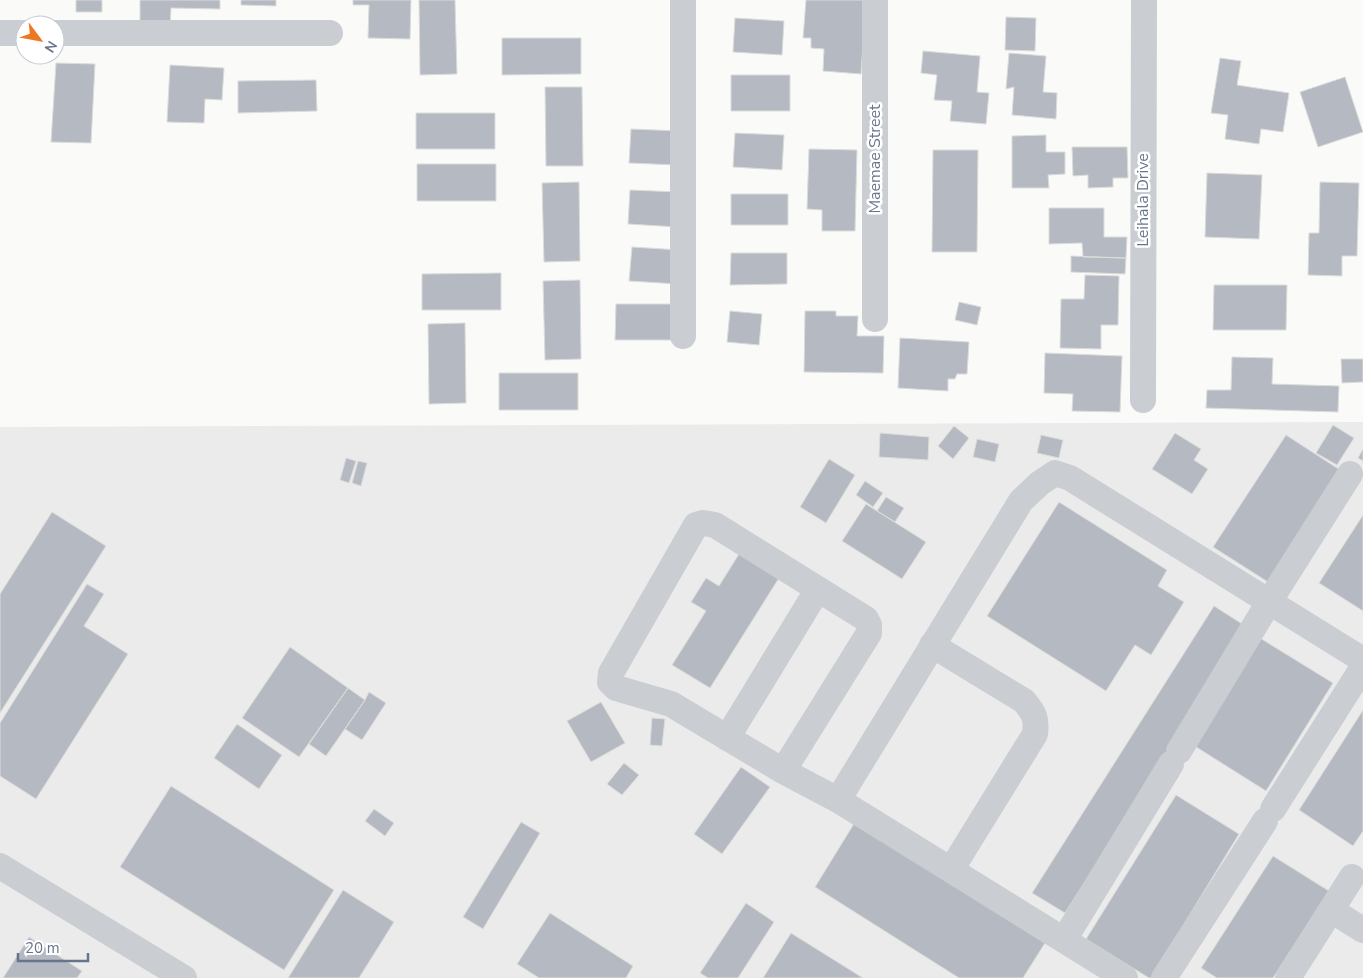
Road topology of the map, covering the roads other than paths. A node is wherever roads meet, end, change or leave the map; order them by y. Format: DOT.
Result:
graph roads {
  1 [pos="683,0"];
  2 [pos="875,0"];
  3 [pos="1144,0"];
  4 [pos="330,32"];
  5 [pos="0,33"];
  6 [pos="15,33"];
  7 [pos="65,33"];
  8 [pos="875,319"];
  9 [pos="683,336"];
  10 [pos="1143,400"];
  11 [pos="1350,474"];
  12 [pos="818,589"];
  13 [pos="1269,602"];
  14 [pos="932,645"];
  15 [pos="1363,660"];
  16 [pos="1363,667"];
  17 [pos="727,738"];
  18 [pos="783,772"];
  19 [pos="838,800"];
  20 [pos="0,866"];
  21 [pos="1359,867"];
  22 [pos="951,870"];
  23 [pos="1331,910"];
  24 [pos="1363,930"];
  25 [pos="1064,940"];
  26 [pos="184,978"];
  27 [pos="1125,978"];
  28 [pos="1164,978"];
  29 [pos="1288,978"];
  1 -- 9 [label="street"];
  2 -- 8 [label="street, Maemae Street"];
  3 -- 10 [label="street, Leihala Drive"];
  4 -- 7 [label="street"];
  5 -- 6 [label="street"];
  11 -- 13 [label="street"];
  12 -- 17 [label="street"];
  12 -- 17 [label="street"];
  12 -- 18 [label="street"];
  13 -- 14 [label="street"];
  13 -- 15 [label="street"];
  13 -- 25 [label="street"];
  14 -- 19 [label="street"];
  14 -- 22 [label="street"];
  16 -- 28 [label="street"];
  17 -- 18 [label="street"];
  18 -- 19 [label="street"];
  19 -- 22 [label="street"];
  20 -- 26 [label="street"];
  21 -- 23 [label="street"];
  22 -- 25 [label="street"];
  23 -- 24 [label="street"];
  23 -- 29 [label="street"];
  25 -- 27 [label="street"];
}
